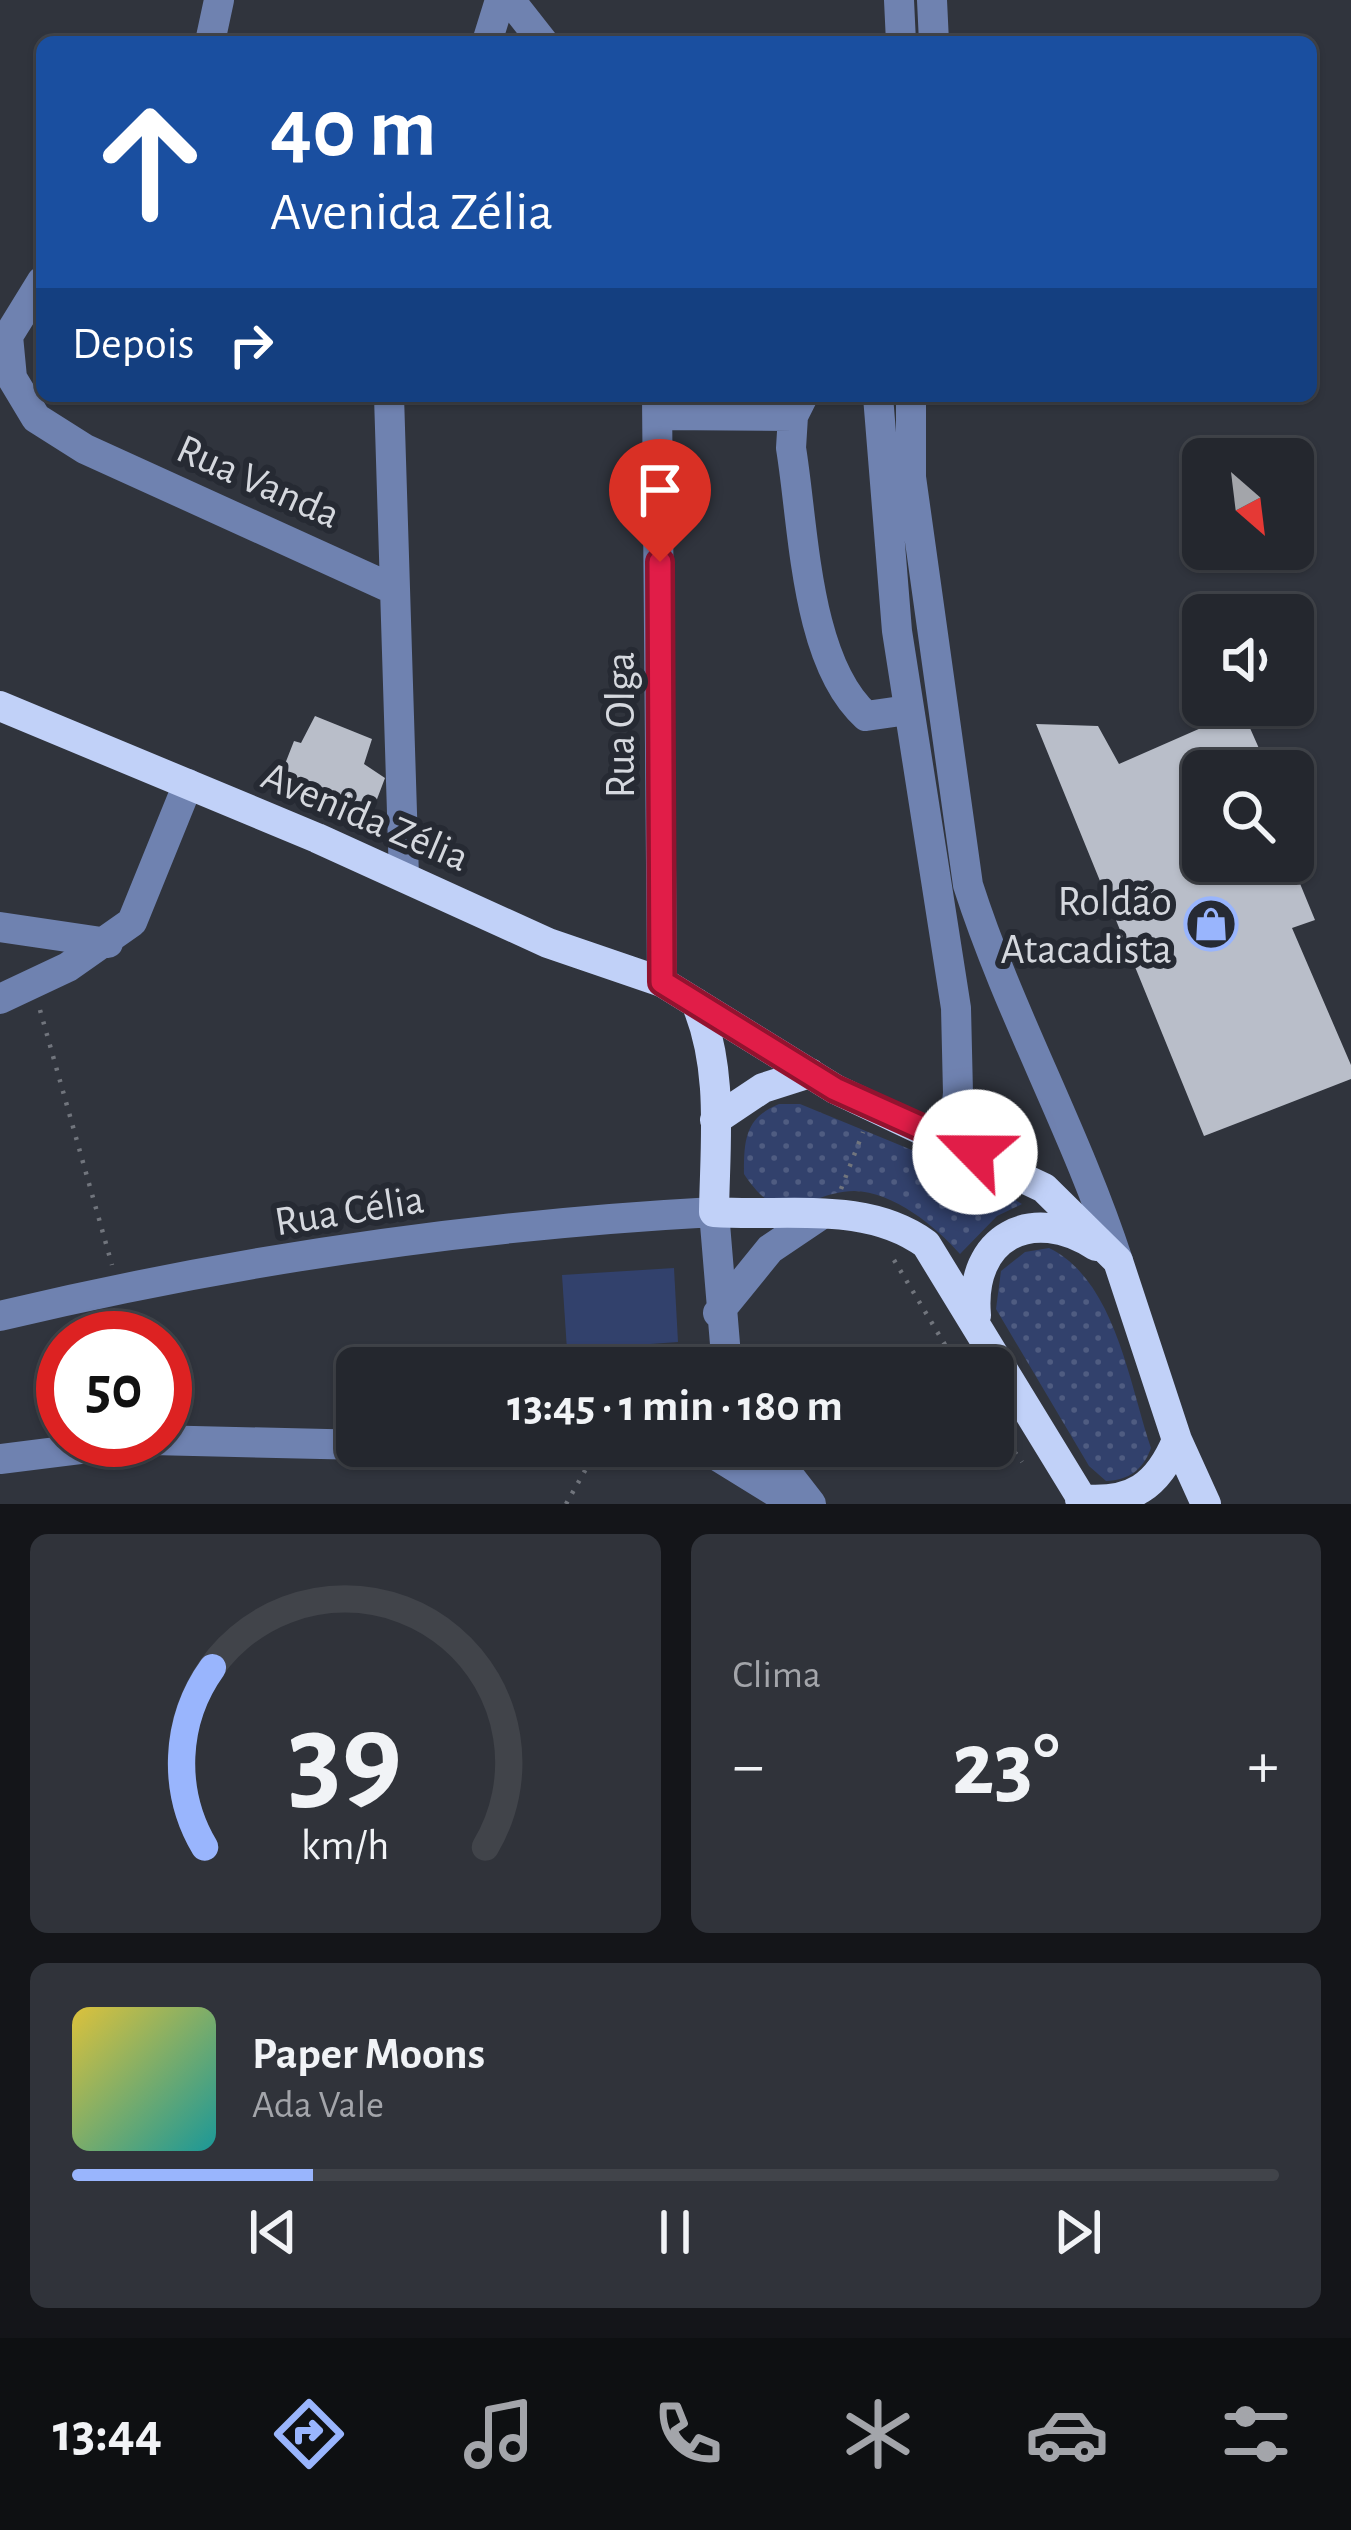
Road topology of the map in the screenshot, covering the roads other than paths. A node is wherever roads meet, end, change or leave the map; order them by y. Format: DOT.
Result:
graph roads {
  1 [pos="219,0"];
  2 [pos="500,0"];
  3 [pos="510,0"];
  4 [pos="899,0"];
  5 [pos="932,0"];
  6 [pos="211,36"];
  7 [pos="489,36"];
  8 [pos="538,36"];
  9 [pos="901,36"];
  10 [pos="934,36"];
  11 [pos="36,291"];
  12 [pos="389,402"];
  13 [pos="879,402"];
  14 [pos="911,402"];
  15 [pos="658,406"];
  16 [pos="798,406"];
  17 [pos="393,589"];
  18 [pos="0,706"];
  19 [pos="908,710"];
  20 [pos="188,784"];
  21 [pos="404,877"];
  22 [pos="0,927"];
  23 [pos="108,944"];
  24 [pos="662,982"];
  25 [pos="0,999"];
  26 [pos="696,1003"];
  27 [pos="810,1073"];
  28 [pos="715,1120"];
  29 [pos="953,1143"];
  30 [pos="714,1212"];
  31 [pos="819,1216"];
  32 [pos="1118,1261"];
  33 [pos="718,1313"];
  34 [pos="0,1316"];
  35 [pos="982,1338"];
  36 [pos="724,1347"];
  37 [pos="1177,1440"];
  38 [pos="336,1445"];
  39 [pos="0,1459"];
  40 [pos="736,1467"];
  41 [pos="782,1467"];
  42 [pos="1083,1501"];
  43 [pos="795,1504"];
  44 [pos="811,1504"];
  45 [pos="1205,1504"];
  1 -- 6 [label="street"];
  2 -- 7 [label="street"];
  3 -- 8 [label="street"];
  4 -- 9 [label="street"];
  5 -- 10 [label="street"];
  11 -- 17 [label="street, Rua Vanda"];
  12 -- 17 [label="street"];
  13 -- 19 [label="street"];
  14 -- 32 [label="street"];
  15 -- 16 [label="street"];
  15 -- 24 [label="street, Rua Olga"];
  16 -- 19 [label="street"];
  17 -- 21 [label="street"];
  18 -- 20 [label="main road, Avenida Zélia"];
  19 -- 29 [label="street"];
  20 -- 21 [label="main road, Avenida Zélia"];
  20 -- 23 [label="street"];
  21 -- 24 [label="main road, Avenida Zélia"];
  22 -- 23 [label="street"];
  23 -- 25 [label="street"];
  24 -- 26 [label="main road, Avenida Zélia"];
  26 -- 27 [label="main road, Avenida Zélia"];
  26 -- 28 [label="main road"];
  27 -- 28 [label="main road"];
  27 -- 29 [label="main road"];
  28 -- 30 [label="main road"];
  29 -- 32 [label="main road"];
  30 -- 31 [label="main road"];
  30 -- 33 [label="street"];
  30 -- 34 [label="street, Rua Célia"];
  31 -- 33 [label="street"];
  31 -- 35 [label="main road"];
  32 -- 35 [label="main road"];
  32 -- 37 [label="main road"];
  33 -- 36 [label="street"];
  35 -- 42 [label="main road"];
  37 -- 42 [label="main road"];
  37 -- 45 [label="main road"];
  38 -- 39 [label="street"];
  40 -- 43 [label="street"];
  41 -- 44 [label="street"];
}
